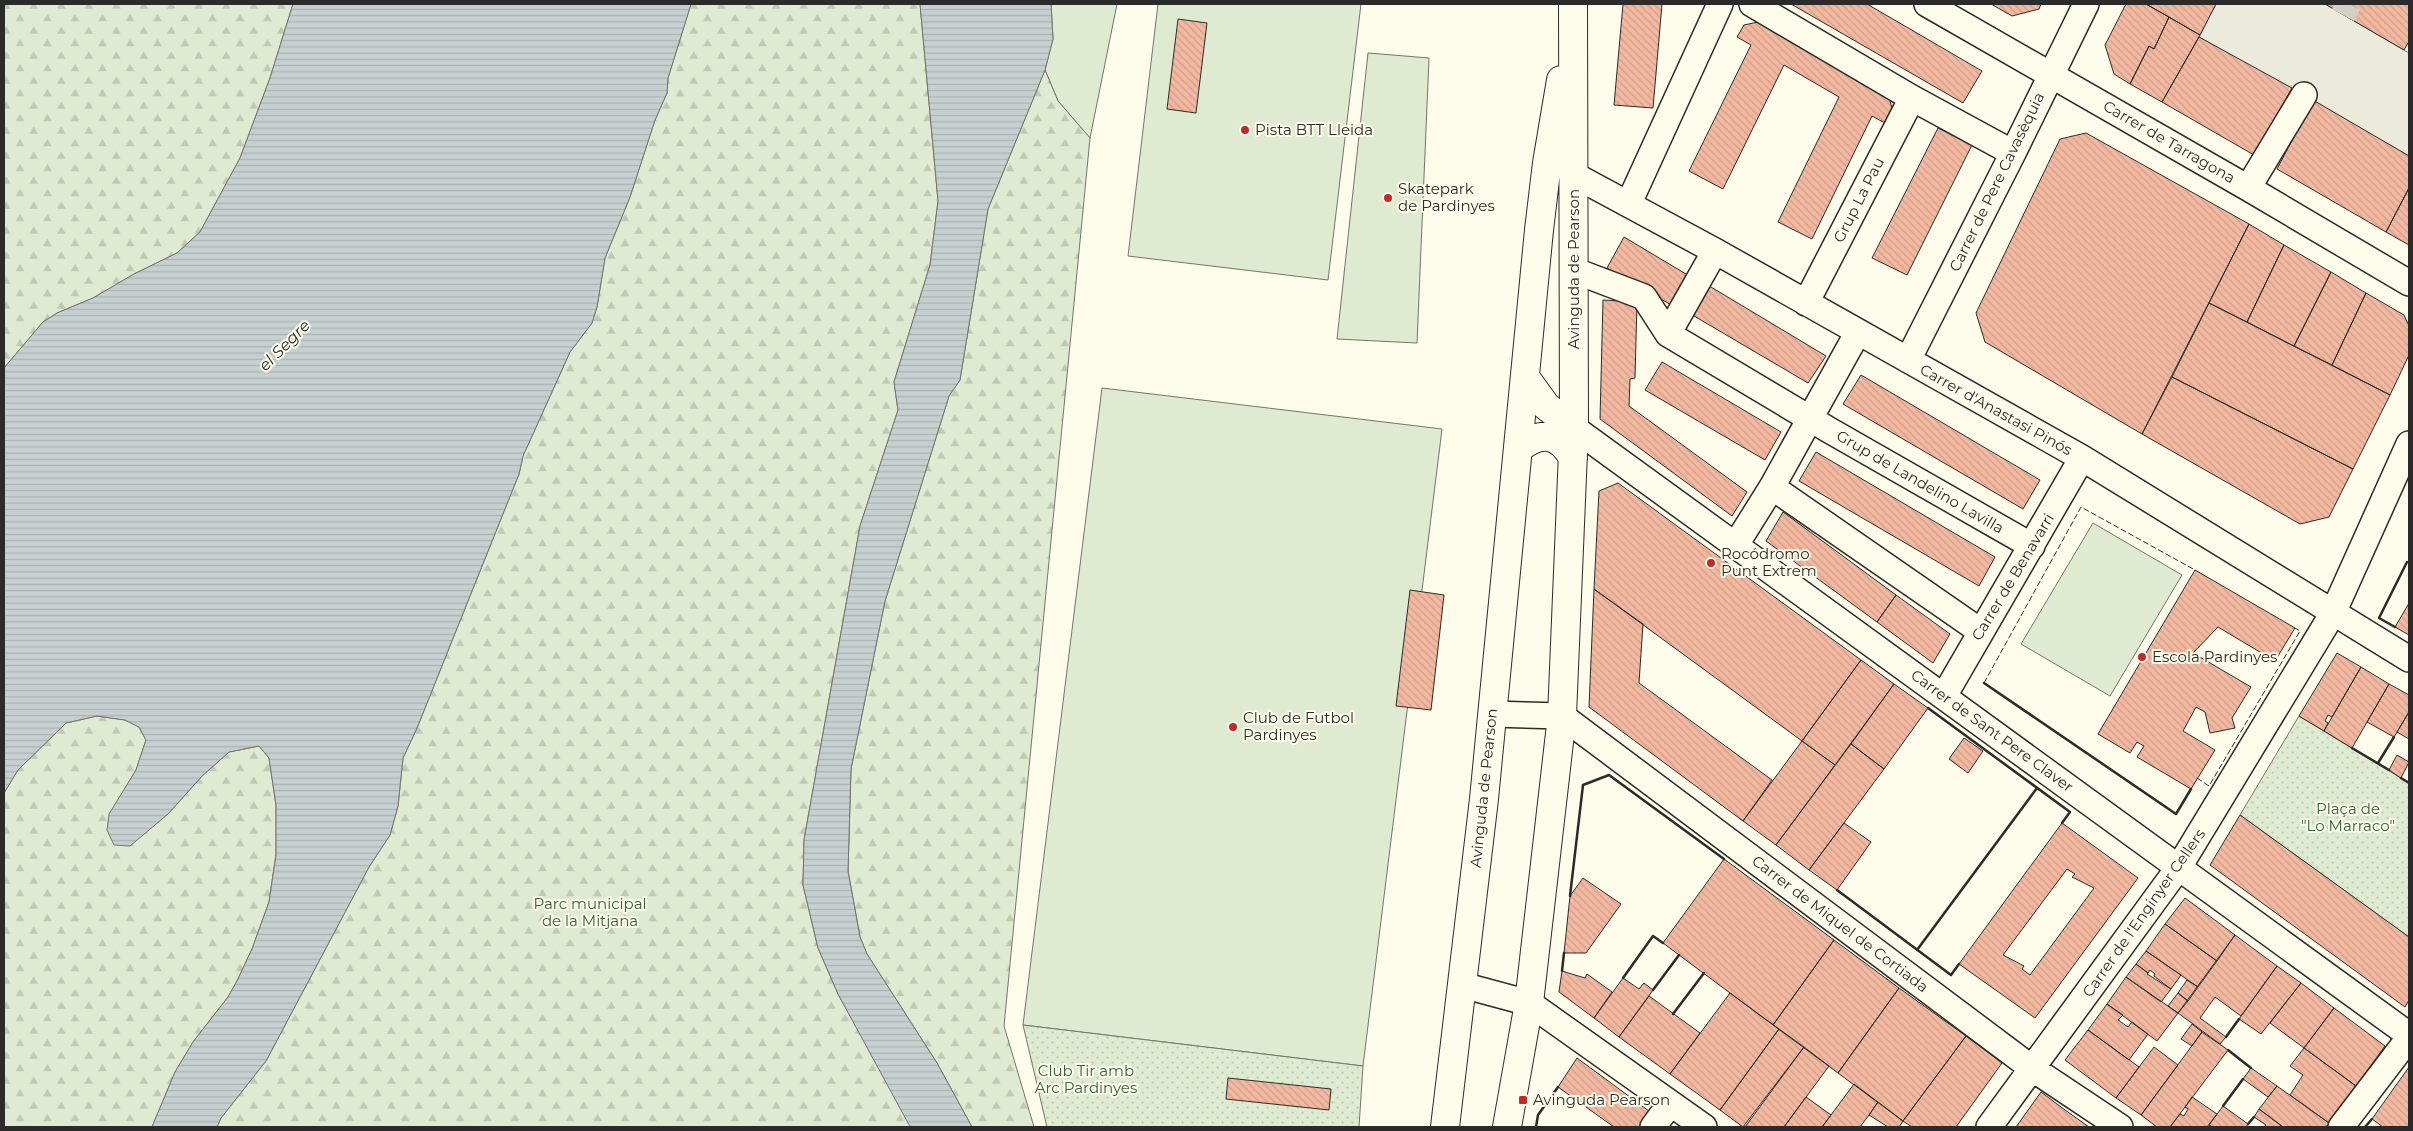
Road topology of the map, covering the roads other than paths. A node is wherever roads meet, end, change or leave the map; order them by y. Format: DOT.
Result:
graph roads {
  1 [pos="1720,4"];
  2 [pos="1752,4"];
  3 [pos="1927,4"];
  4 [pos="2086,4"];
  5 [pos="1573,6"];
  6 [pos="2050,75"];
  7 [pos="2304,95"];
  8 [pos="1912,98"];
  9 [pos="2013,153"];
  10 [pos="1547,163"];
  11 [pos="1574,175"];
  12 [pos="2248,188"];
  13 [pos="1628,203"];
  14 [pos="1715,251"];
  15 [pos="1574,270"];
  16 [pos="2409,283"];
  17 [pos="1806,303"];
  18 [pos="1858,332"];
  19 [pos="1668,334"];
  20 [pos="1908,360"];
  21 [pos="1525,377"];
  22 [pos="1808,418"];
  23 [pos="1574,428"];
  24 [pos="2409,444"];
  25 [pos="1518,449"];
  26 [pos="1573,458"];
  27 [pos="2082,458"];
  28 [pos="1772,487"];
  29 [pos="1735,546"];
  30 [pos="2032,546"];
  31 [pos="2333,613"];
  32 [pos="1980,631"];
  33 [pos="2409,659"];
  34 [pos="1944,696"];
  35 [pos="1492,714"];
  36 [pos="1562,716"];
  37 [pos="2179,867"];
  38 [pos="1462,984"];
  39 [pos="1529,1003"];
  40 [pos="2409,1037"];
  41 [pos="2033,1069"];
  42 [pos="1670,1104"];
  43 [pos="1445,1127"];
  44 [pos="1507,1127"];
  45 [pos="1653,1127"];
  46 [pos="1704,1127"];
  47 [pos="1989,1127"];
  48 [pos="2120,1127"];
  49 [pos="2341,1127"];
  1 -- 13 [label="street"];
  2 -- 8 [label="street"];
  3 -- 6 [label="street, Carrer de Tarragona"];
  4 -- 6 [label="street, Carrer de Pere Cavasèquia"];
  5 -- 10 [label="street"];
  5 -- 11 [label="street"];
  6 -- 9 [label="street, Carrer de Pere Cavasèquia"];
  6 -- 12 [label="street, Carrer de Tarragona"];
  7 -- 12 [label="street"];
  8 -- 9 [label="street"];
  8 -- 17 [label="street, Grup La Pau"];
  9 -- 20 [label="street, Carrer de Pere Cavasèquia"];
  10 -- 11 [label="street, Avinguda de Pearson"];
  10 -- 21 [label="street, Avinguda de Pearson"];
  11 -- 13 [label="street, Carrer d'Anastasi Pinós"];
  11 -- 15 [label="street, Avinguda de Pearson"];
  12 -- 16 [label="street, Carrer de Tarragona"];
  13 -- 14 [label="street, Carrer d'Anastasi Pinós"];
  14 -- 17 [label="street, Carrer d'Anastasi Pinós"];
  14 -- 19 [label="street"];
  15 -- 19 [label="street, Grup de Landelino Lavilla"];
  15 -- 23 [label="street, Avinguda de Pearson"];
  17 -- 18 [label="street, Carrer d'Anastasi Pinós"];
  18 -- 20 [label="street, Carrer d'Anastasi Pinós"];
  18 -- 22 [label="street"];
  19 -- 22 [label="street, Grup de Landelino Lavilla"];
  20 -- 27 [label="street, Carrer d'Anastasi Pinós"];
  21 -- 23 [label="street"];
  21 -- 25 [label="street, Avinguda de Pearson"];
  22 -- 28 [label="street"];
  22 -- 30 [label="street, Grup de Landelino Lavilla"];
  23 -- 26 [label="street, Avinguda de Pearson"];
  23 -- 29 [label="street, Carrer de Sant Pere Claver"];
  24 -- 31 [label="street, Carrer de l'Enginyer Cellers"];
  25 -- 26 [label="street"];
  25 -- 35 [label="street, Avinguda de Pearson"];
  26 -- 36 [label="street, Avinguda de Pearson"];
  27 -- 30 [label="street, Carrer de Benavarri"];
  27 -- 31 [label="street, Carrer d'Anastasi Pinós"];
  28 -- 29 [label="street"];
  28 -- 32 [label="street"];
  29 -- 34 [label="street, Carrer de Sant Pere Claver"];
  30 -- 32 [label="street, Carrer de Benavarri"];
  31 -- 33 [label="street, Carrer d'Anastasi Pinós"];
  31 -- 37 [label="street, Carrer de l'Enginyer Cellers"];
  32 -- 34 [label="street, Carrer de Benavarri"];
  34 -- 37 [label="street, Carrer de Sant Pere Claver"];
  35 -- 36 [label="street"];
  35 -- 38 [label="street, Avinguda de Pearson"];
  36 -- 39 [label="street, Avinguda de Pearson"];
  36 -- 41 [label="street, Carrer de Miquel de Cortiada"];
  37 -- 40 [label="street, Carrer de Sant Pere Claver"];
  37 -- 41 [label="street, Carrer de l'Enginyer Cellers"];
  38 -- 39 [label="street"];
  38 -- 43 [label="street, Avinguda de Pearson"];
  39 -- 42 [label="street"];
  39 -- 44 [label="street, Avinguda de Pearson"];
  40 -- 49 [label="street"];
  41 -- 47 [label="street, Carrer de l'Enginyer Cellers"];
  41 -- 48 [label="street, Carrer de Miquel de Cortiada"];
  42 -- 45 [label="street"];
  42 -- 46 [label="street"];
}
